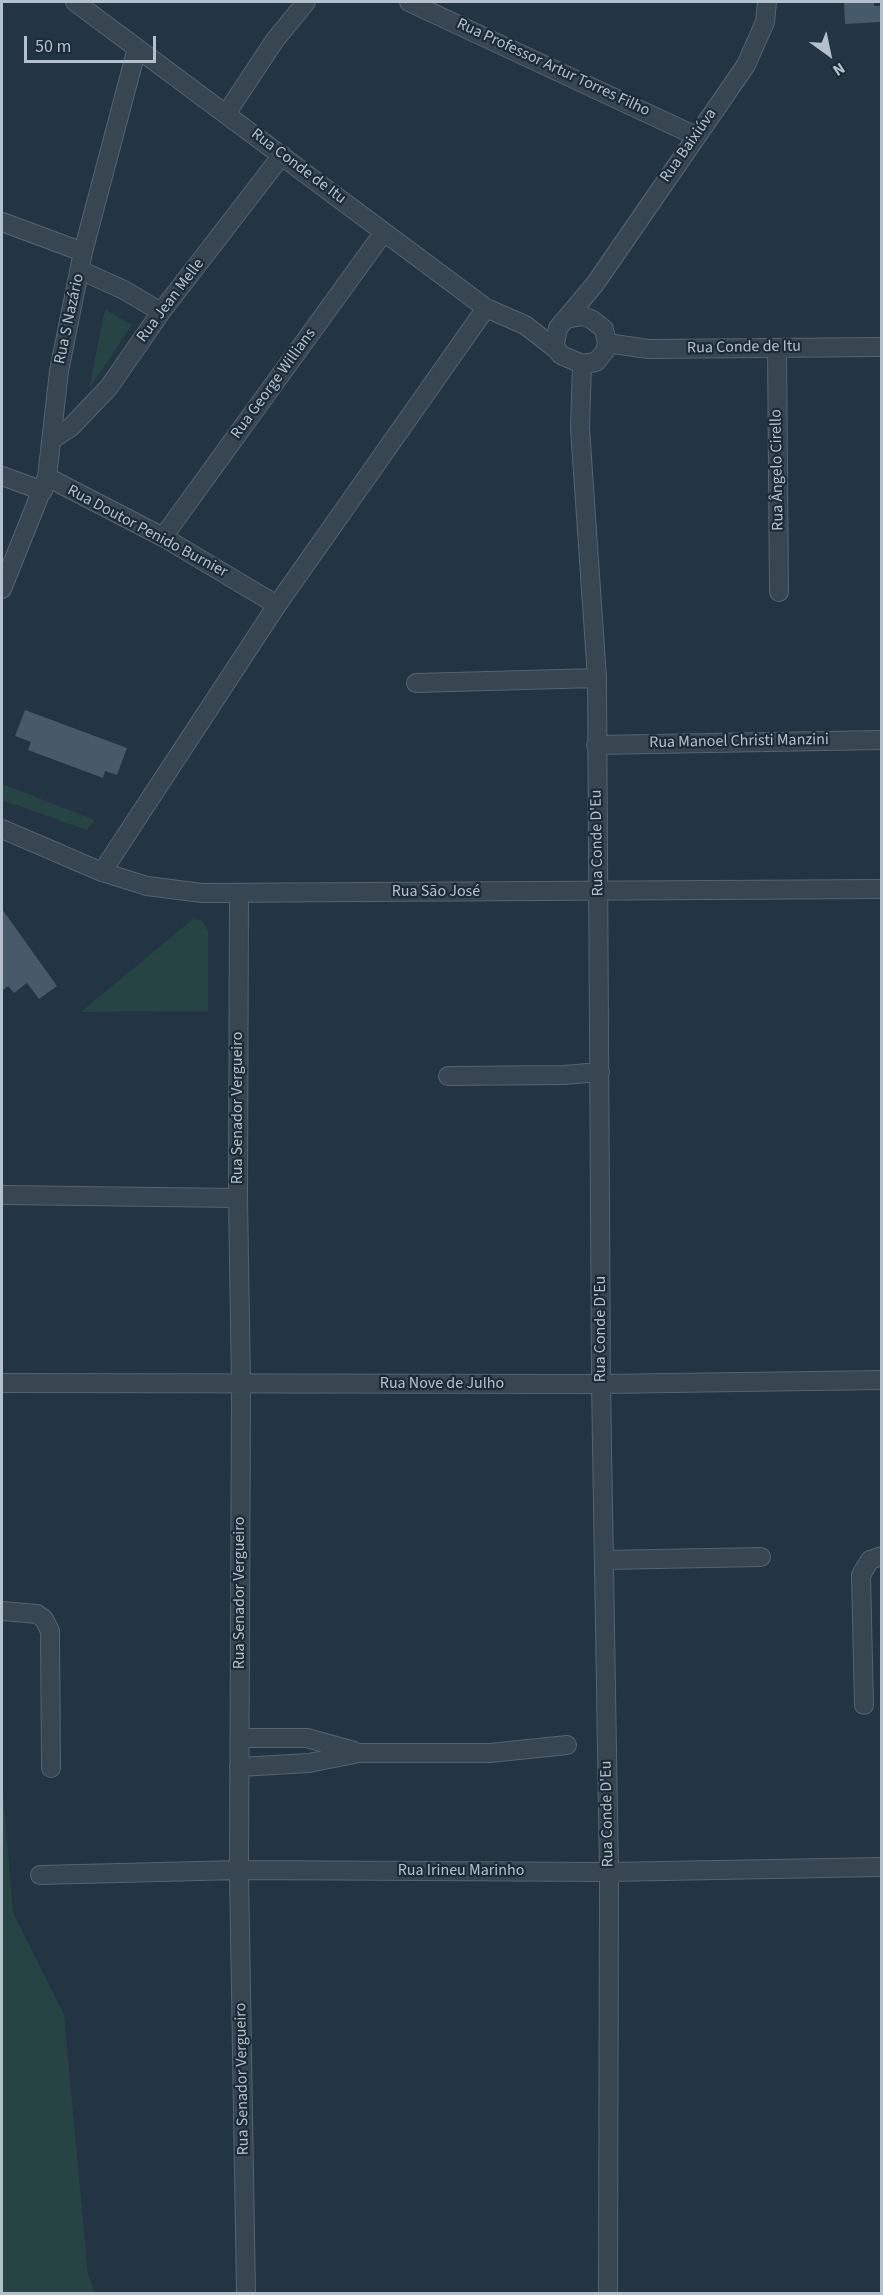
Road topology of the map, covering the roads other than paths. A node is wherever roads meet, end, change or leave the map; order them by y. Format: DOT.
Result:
graph roads {
  1 [pos="75,2"];
  2 [pos="306,2"];
  3 [pos="409,2"];
  4 [pos="767,2"];
  5 [pos="137,48"];
  6 [pos="226,114"];
  7 [pos="696,136"];
  8 [pos="282,155"];
  9 [pos="2,222"];
  10 [pos="384,232"];
  11 [pos="83,252"];
  12 [pos="80,270"];
  13 [pos="596,284"];
  14 [pos="486,308"];
  15 [pos="161,312"];
  16 [pos="564,321"];
  17 [pos="597,323"];
  18 [pos="525,325"];
  19 [pos="607,343"];
  20 [pos="882,347"];
  21 [pos="777,348"];
  22 [pos="556,349"];
  23 [pos="582,364"];
  24 [pos="53,439"];
  25 [pos="2,476"];
  26 [pos="45,484"];
  27 [pos="163,537"];
  28 [pos="2,588"];
  29 [pos="779,592"];
  30 [pos="277,605"];
  31 [pos="597,678"];
  32 [pos="416,683"];
  33 [pos="882,740"];
  34 [pos="596,746"];
  35 [pos="2,829"];
  36 [pos="102,872"];
  37 [pos="882,889"];
  38 [pos="599,891"];
  39 [pos="239,893"];
  40 [pos="600,1072"];
  41 [pos="448,1076"];
  42 [pos="2,1195"];
  43 [pos="238,1198"];
  44 [pos="882,1380"];
  45 [pos="2,1383"];
  46 [pos="241,1383"];
  47 [pos="601,1384"];
  48 [pos="882,1556"];
  49 [pos="761,1557"];
  50 [pos="604,1560"];
  51 [pos="2,1611"];
  52 [pos="864,1705"];
  53 [pos="240,1738"];
  54 [pos="567,1745"];
  55 [pos="359,1753"];
  56 [pos="239,1767"];
  57 [pos="51,1768"];
  58 [pos="882,1867"];
  59 [pos="239,1870"];
  60 [pos="609,1872"];
  61 [pos="40,1875"];
  62 [pos="246,2294"];
  63 [pos="608,2294"];
  1 -- 5 [label="street, Rua Conde de Itu"];
  2 -- 6 [label="street"];
  3 -- 7 [label="street, Rua Professor Artur Torres Filho"];
  4 -- 7 [label="street, Rua Baixiúva"];
  5 -- 6 [label="street, Rua Conde de Itu"];
  5 -- 11 [label="street, Rua S Nazário"];
  6 -- 8 [label="street, Rua Conde de Itu"];
  7 -- 13 [label="street, Rua Baixiúva"];
  8 -- 10 [label="street, Rua Conde de Itu"];
  8 -- 15 [label="street, Rua Jean Melle"];
  9 -- 11 [label="street"];
  10 -- 14 [label="street, Rua Conde de Itu"];
  10 -- 27 [label="street, Rua George Willians"];
  11 -- 12 [label="street, Rua S Nazário"];
  12 -- 15 [label="street"];
  12 -- 24 [label="street, Rua S Nazário"];
  13 -- 16 [label="street"];
  13 -- 17 [label="street"];
  14 -- 18 [label="street, Rua Conde de Itu"];
  14 -- 30 [label="street"];
  15 -- 24 [label="street, Rua Jean Melle"];
  16 -- 17 [label="street"];
  16 -- 18 [label="street, Rua Conde de Itu"];
  16 -- 22 [label="street"];
  17 -- 19 [label="street"];
  18 -- 22 [label="street, Rua Conde de Itu"];
  19 -- 21 [label="street, Rua Conde de Itu"];
  19 -- 23 [label="street"];
  20 -- 21 [label="street, Rua Conde de Itu"];
  21 -- 29 [label="street, Rua Ângelo Cirello"];
  22 -- 23 [label="street"];
  23 -- 31 [label="street, Rua Conde D'Eu"];
  24 -- 26 [label="street, Rua S Nazário"];
  25 -- 26 [label="street, Rua Doutor Penido Burnier"];
  26 -- 27 [label="street, Rua Doutor Penido Burnier"];
  26 -- 28 [label="street, Rua S Nazário"];
  27 -- 30 [label="street, Rua Doutor Penido Burnier"];
  30 -- 36 [label="street"];
  31 -- 32 [label="street"];
  31 -- 34 [label="street, Rua Conde D'Eu"];
  33 -- 34 [label="street, Rua Manoel Christi Manzini"];
  34 -- 38 [label="street, Rua Conde D'Eu"];
  35 -- 36 [label="street, Rua São José"];
  36 -- 39 [label="street, Rua São José"];
  37 -- 38 [label="street, Rua São José"];
  38 -- 39 [label="street, Rua São José"];
  38 -- 40 [label="street, Rua Conde D'Eu"];
  39 -- 43 [label="street, Rua Senador Vergueiro"];
  40 -- 41 [label="street"];
  40 -- 47 [label="street, Rua Conde D'Eu"];
  42 -- 43 [label="street"];
  43 -- 46 [label="street, Rua Senador Vergueiro"];
  44 -- 47 [label="street, Rua Nove de Julho"];
  45 -- 46 [label="street, Rua Nove de Julho"];
  46 -- 47 [label="street, Rua Nove de Julho"];
  46 -- 53 [label="street, Rua Senador Vergueiro"];
  47 -- 50 [label="street, Rua Conde D'Eu"];
  48 -- 52 [label="street"];
  49 -- 50 [label="street"];
  50 -- 60 [label="street, Rua Conde D'Eu"];
  51 -- 57 [label="street"];
  53 -- 55 [label="street"];
  53 -- 56 [label="street, Rua Senador Vergueiro"];
  54 -- 55 [label="street"];
  55 -- 56 [label="street"];
  56 -- 59 [label="street, Rua Senador Vergueiro"];
  58 -- 60 [label="street, Rua Irineu Marinho"];
  59 -- 60 [label="street, Rua Irineu Marinho"];
  59 -- 61 [label="street, Rua Irineu Marinho"];
  59 -- 62 [label="street, Rua Senador Vergueiro"];
  60 -- 63 [label="street, Rua Conde D'Eu"];
}
